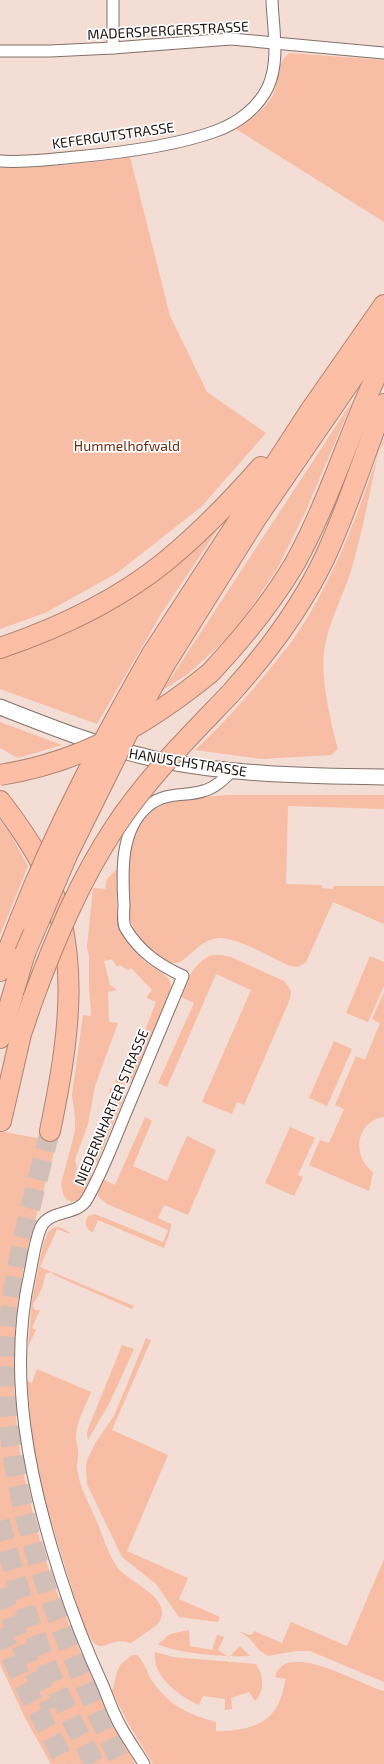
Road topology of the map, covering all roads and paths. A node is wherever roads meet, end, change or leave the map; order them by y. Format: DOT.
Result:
graph roads {
  1 [pos="113,0"];
  2 [pos="272,0"];
  3 [pos="274,42"];
  4 [pos="113,48"];
  5 [pos="0,51"];
  6 [pos="384,53"];
  7 [pos="0,161"];
  8 [pos="384,305"];
  9 [pos="384,332"];
  10 [pos="384,359"];
  11 [pos="384,404"];
  12 [pos="310,411"];
  13 [pos="0,648"];
  14 [pos="158,659"];
  15 [pos="0,707"];
  16 [pos="232,771"];
  17 [pos="0,775"];
  18 [pos="384,777"];
  19 [pos="0,801"];
  20 [pos="0,971"];
  21 [pos="0,1038"];
  22 [pos="1,1121"];
  23 [pos="50,1131"];
  24 [pos="144,1764"];
  1 -- 4 [label="street"];
  2 -- 3 [label="street, KEFERGUTSTRASSE"];
  3 -- 4 [label="street, MADERSPERGERSTRASSE"];
  3 -- 6 [label="street, MADERSPERGERSTRASSE"];
  3 -- 7 [label="street, KEFERGUTSTRASSE"];
  4 -- 5 [label="street, MADERSPERGERSTRASSE"];
  8 -- 12 [label="highway"];
  9 -- 14 [label="highway"];
  10 -- 17 [label="highway, bridge"];
  11 -- 22 [label="highway, bridge"];
  12 -- 13 [label="highway"];
  12 -- 14 [label="highway"];
  14 -- 20 [label="highway, bridge"];
  14 -- 21 [label="highway, bridge"];
  15 -- 16 [label="street, HANUSCHSTRASSE"];
  16 -- 18 [label="street, HANUSCHSTRASSE"];
  16 -- 24 [label="street, NIEDERNHARTER STRASSE"];
  19 -- 23 [label="highway"];
}
